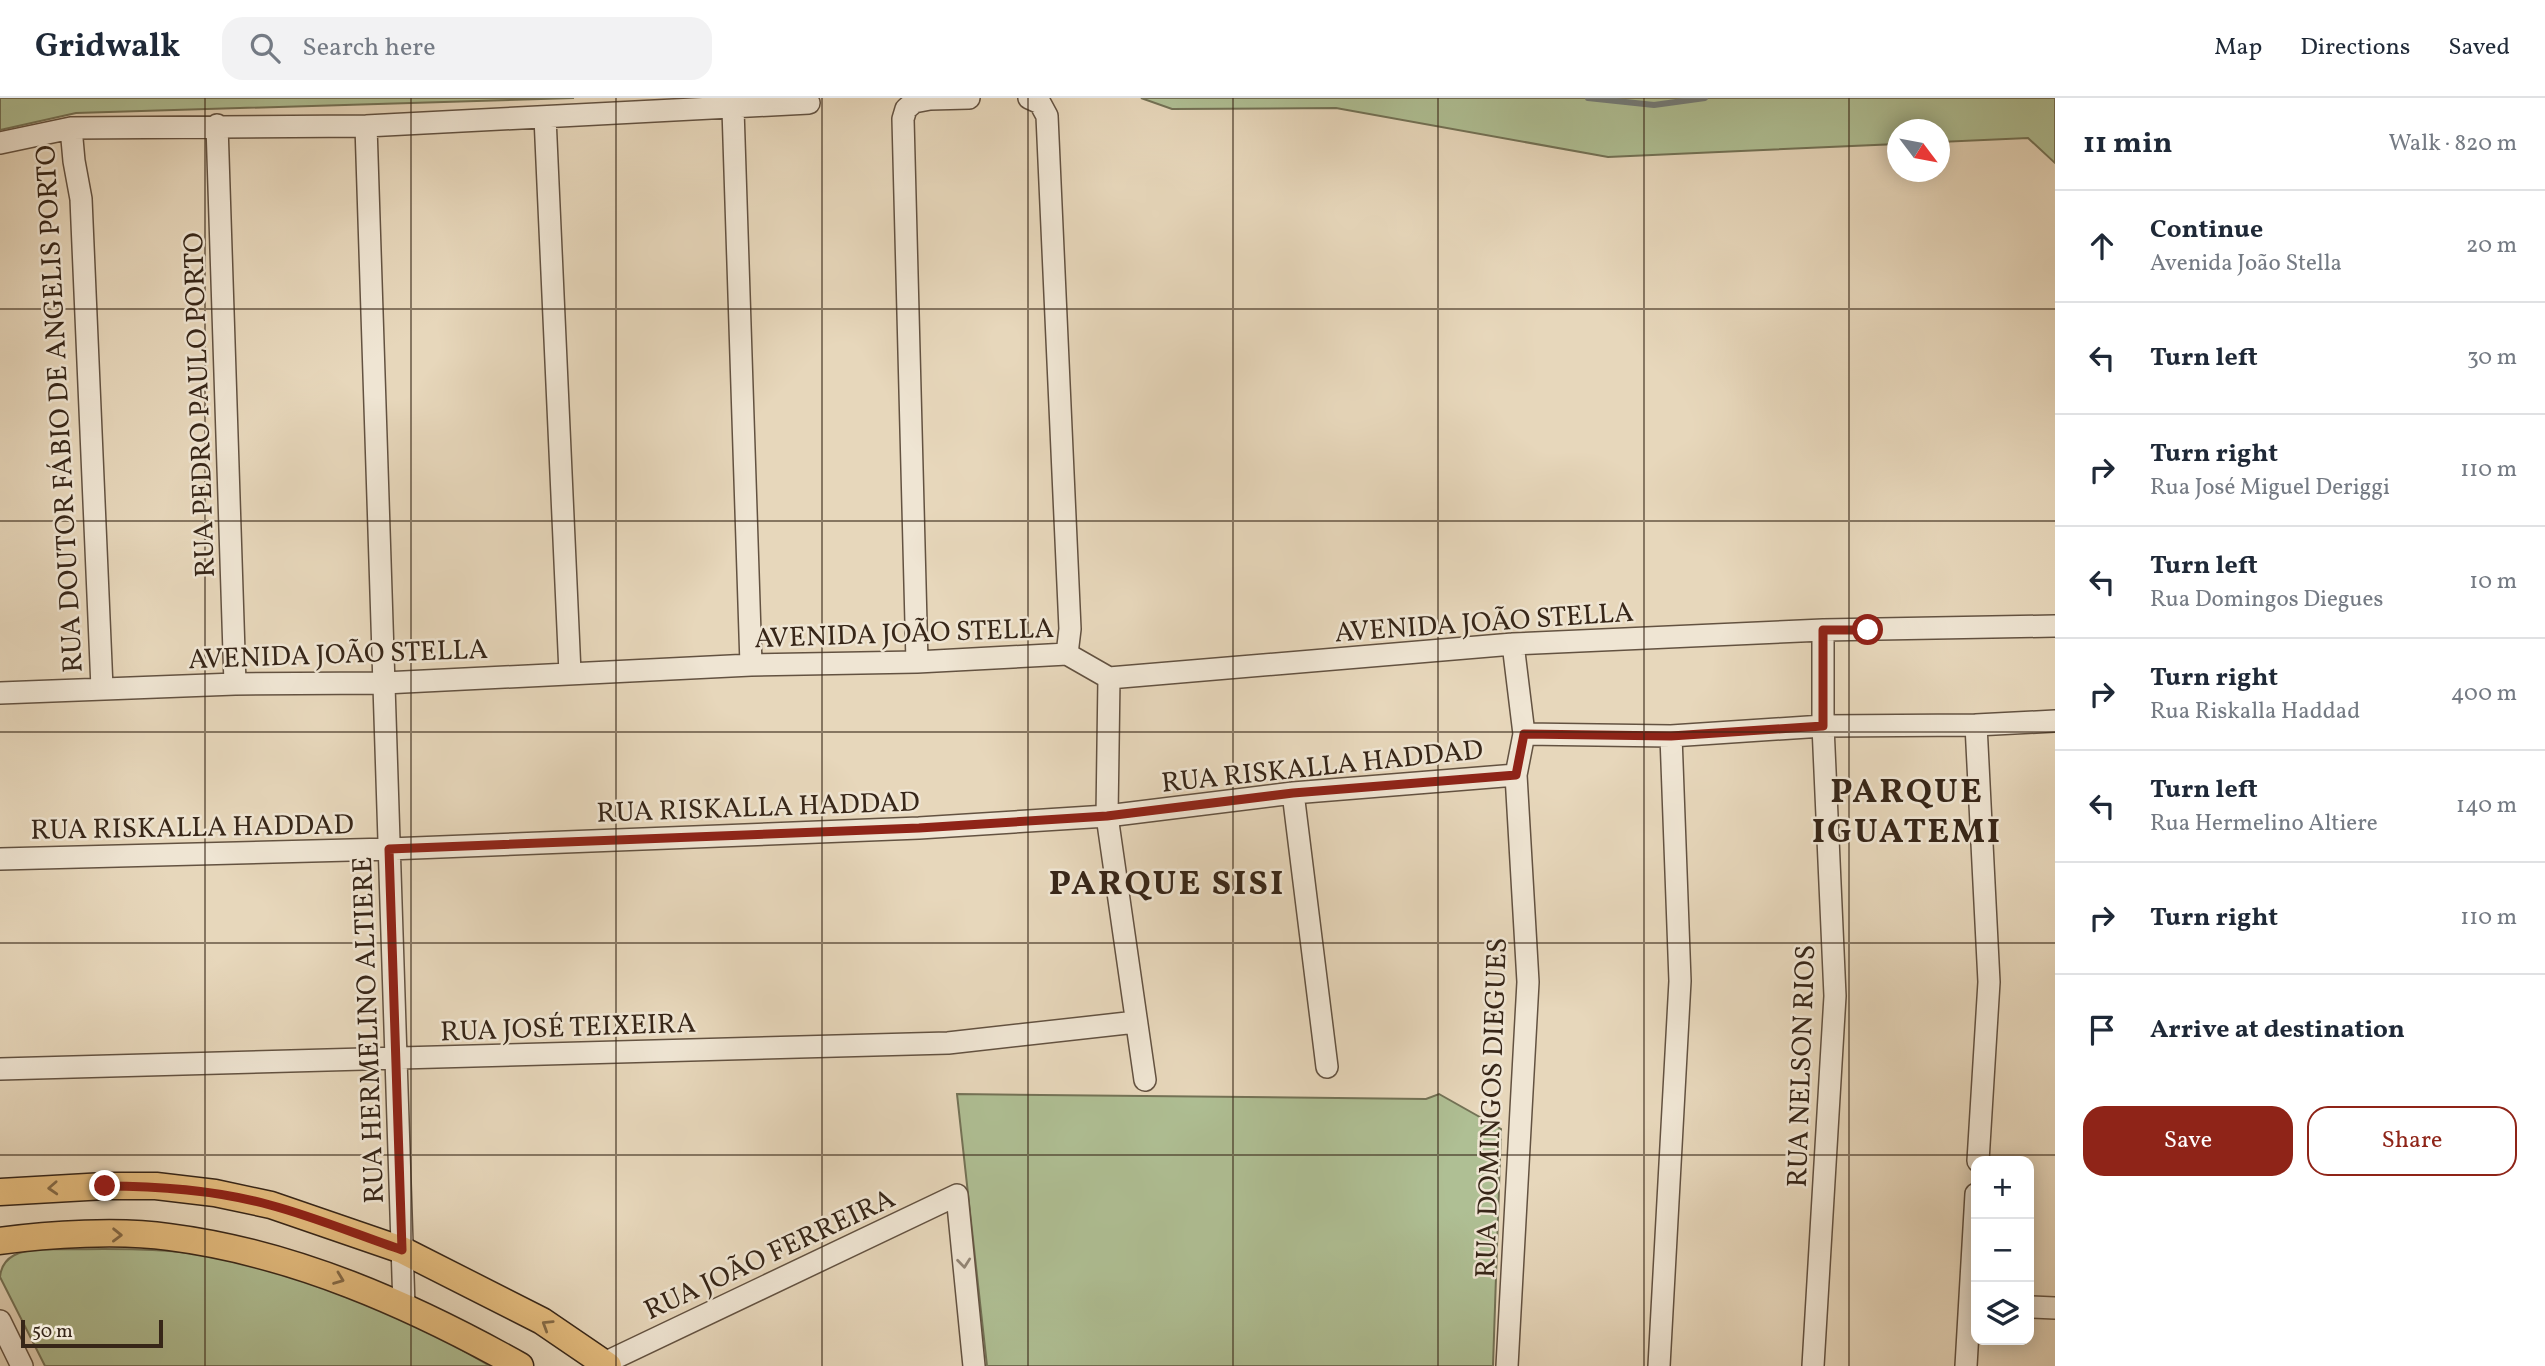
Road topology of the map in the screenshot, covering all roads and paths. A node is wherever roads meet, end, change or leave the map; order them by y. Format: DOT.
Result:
graph roads {
  1 [pos="969,98"];
  2 [pos="1029,98"];
  3 [pos="809,103"];
  4 [pos="733,109"];
  5 [pos="545,117"];
  6 [pos="217,125"];
  7 [pos="366,126"];
  8 [pos="71,128"];
  9 [pos="0,144"];
  10 [pos="2055,626"];
  11 [pos="1823,630"];
  12 [pos="1513,644"];
  13 [pos="1067,654"];
  14 [pos="917,662"];
  15 [pos="751,665"];
  16 [pos="570,673"];
  17 [pos="1110,678"];
  18 [pos="384,683"];
  19 [pos="234,684"];
  20 [pos="102,688"];
  21 [pos="0,692"];
  22 [pos="2055,721"];
  23 [pos="1976,725"];
  24 [pos="1823,726"];
  25 [pos="1524,734"];
  26 [pos="1671,736"];
  27 [pos="1516,775"];
  28 [pos="1293,793"];
  29 [pos="1107,816"];
  30 [pos="389,849"];
  31 [pos="0,859"];
  32 [pos="1136,1022"];
  33 [pos="397,1060"];
  34 [pos="1327,1067"];
  35 [pos="0,1069"];
  36 [pos="1145,1080"];
  37 [pos="1978,1156"];
  38 [pos="0,1192"];
  39 [pos="1975,1219"];
  40 [pos="0,1241"];
  41 [pos="402,1250"];
  42 [pos="1974,1282"];
  43 [pos="404,1307"];
  44 [pos="2034,1307"];
  45 [pos="2055,1308"];
  46 [pos="0,1321"];
  47 [pos="1971,1322"];
  48 [pos="603,1365"];
  49 [pos="22,1366"];
  50 [pos="520,1366"];
  51 [pos="974,1366"];
  52 [pos="1507,1366"];
  53 [pos="1659,1366"];
  54 [pos="1813,1366"];
  55 [pos="1966,1366"];
  1 -- 14 [label="street"];
  2 -- 13 [label="street"];
  3 -- 4 [label="street"];
  4 -- 5 [label="street"];
  4 -- 15 [label="street"];
  5 -- 7 [label="street"];
  5 -- 16 [label="street"];
  6 -- 7 [label="street"];
  6 -- 8 [label="street"];
  6 -- 19 [label="street, RUA PEDRO PAULO PORTO"];
  7 -- 18 [label="street, RUA HERMELINO ALTIERE"];
  8 -- 9 [label="street"];
  8 -- 20 [label="street, RUA DOUTOR FÁBIO DE ANGELIS PORTO"];
  10 -- 11 [label="street, AVENIDA JOÃO STELLA"];
  11 -- 12 [label="street, AVENIDA JOÃO STELLA"];
  11 -- 24 [label="street, RUA NELSON RIOS"];
  12 -- 17 [label="street, AVENIDA JOÃO STELLA"];
  12 -- 25 [label="street, RUA DOMINGOS DIEGUES"];
  13 -- 14 [label="street, AVENIDA JOÃO STELLA"];
  13 -- 17 [label="street, AVENIDA JOÃO STELLA"];
  14 -- 15 [label="street, AVENIDA JOÃO STELLA"];
  15 -- 16 [label="street, AVENIDA JOÃO STELLA"];
  16 -- 18 [label="street, AVENIDA JOÃO STELLA"];
  17 -- 29 [label="street"];
  18 -- 19 [label="street, AVENIDA JOÃO STELLA"];
  18 -- 30 [label="street, RUA HERMELINO ALTIERE"];
  19 -- 20 [label="street, AVENIDA JOÃO STELLA"];
  20 -- 21 [label="street, AVENIDA JOÃO STELLA"];
  22 -- 23 [label="street"];
  23 -- 24 [label="street"];
  23 -- 37 [label="street"];
  24 -- 26 [label="street"];
  24 -- 54 [label="street, RUA NELSON RIOS"];
  25 -- 26 [label="street"];
  25 -- 27 [label="street, RUA DOMINGOS DIEGUES"];
  26 -- 53 [label="street"];
  27 -- 28 [label="street, RUA RISKALLA HADDAD"];
  27 -- 52 [label="street, RUA DOMINGOS DIEGUES"];
  28 -- 29 [label="street, RUA RISKALLA HADDAD"];
  28 -- 34 [label="street"];
  29 -- 30 [label="street, RUA RISKALLA HADDAD"];
  29 -- 32 [label="street"];
  30 -- 31 [label="street, RUA RISKALLA HADDAD"];
  30 -- 33 [label="street, RUA HERMELINO ALTIERE"];
  32 -- 33 [label="street, RUA JOSÉ TEIXEIRA"];
  32 -- 36 [label="street"];
  33 -- 35 [label="street, RUA JOSÉ TEIXEIRA"];
  33 -- 41 [label="street, RUA HERMELINO ALTIERE"];
  41 -- 38 [label="main road, one-way"];
  39 -- 42 [label="street"];
  40 -- 43 [label="main road, one-way"];
  41 -- 43 [label="street, RUA HERMELINO ALTIERE"];
  48 -- 41 [label="main road, one-way"];
  43 -- 50 [label="main road"];
  44 -- 45 [label="street"];
  46 -- 49 [label="street"];
  47 -- 55 [label="street"];
  48 -- 51 [label="street, RUA JOÃO FERREIRA, one-way"];
}
